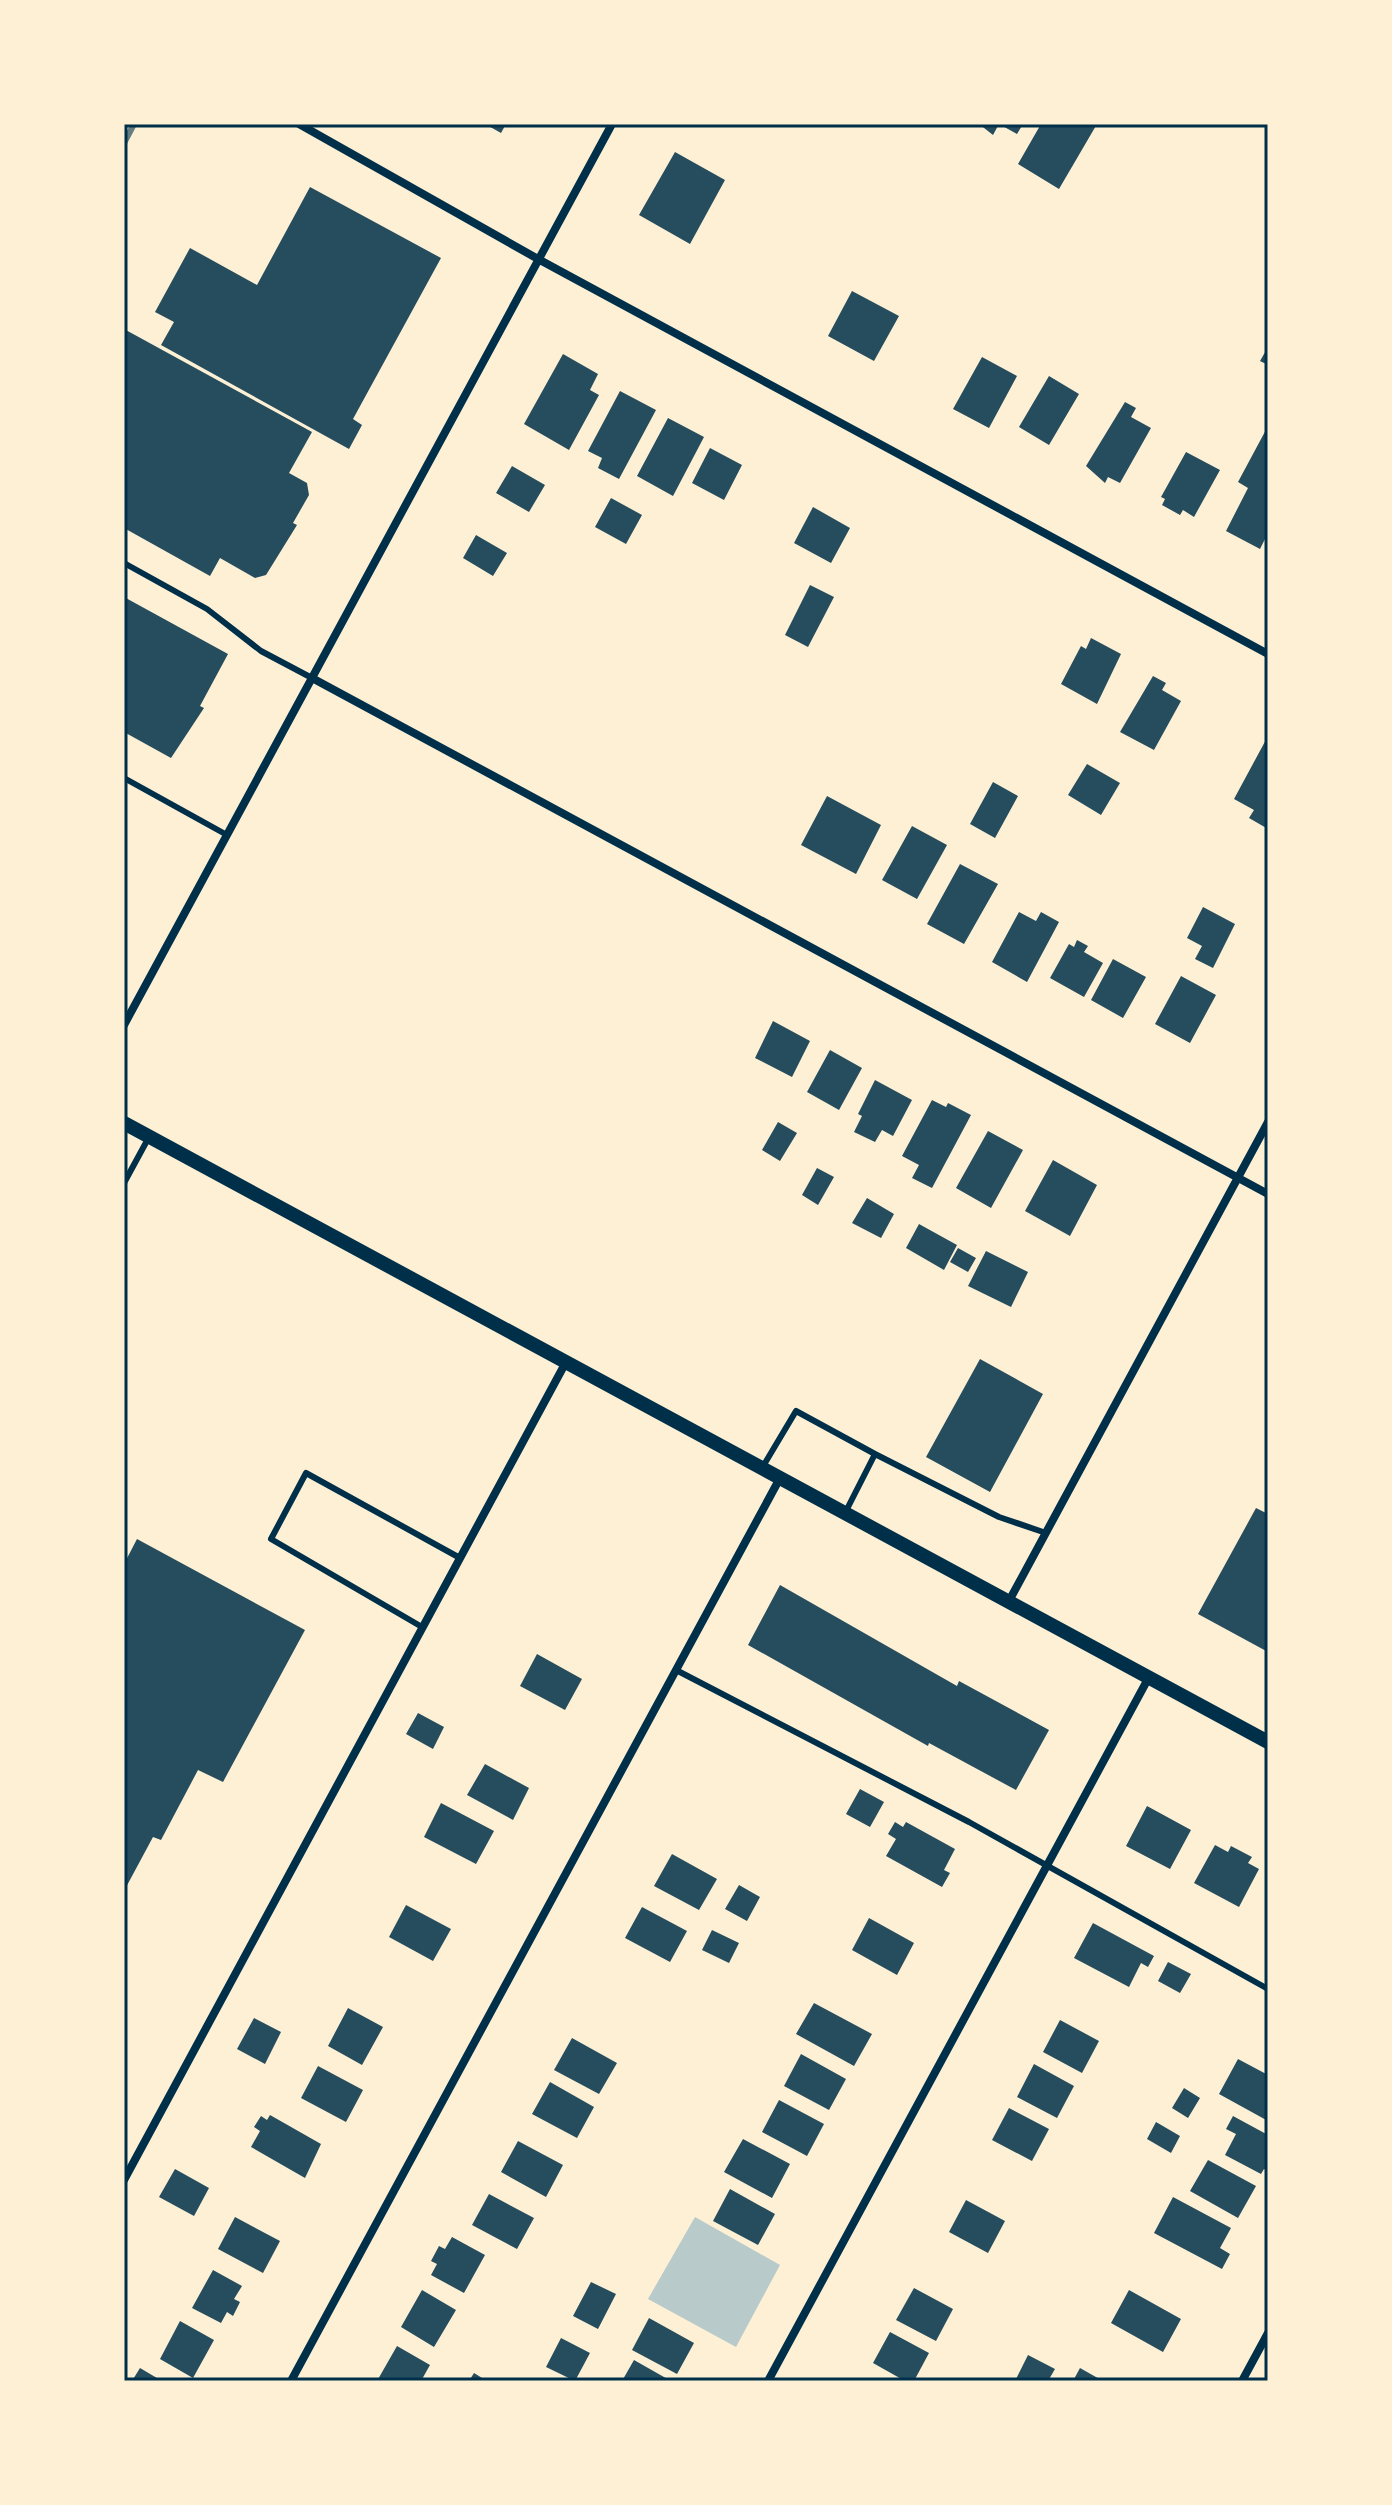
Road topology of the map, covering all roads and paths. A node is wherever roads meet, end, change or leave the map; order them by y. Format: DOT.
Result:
graph roads {
  1 [pos="299,124"];
  2 [pos="612,124"];
  3 [pos="538,259"];
  4 [pos="124,563"];
  5 [pos="1268,654"];
  6 [pos="312,678"];
  7 [pos="124,778"];
  8 [pos="227,835"];
  9 [pos="124,1025"];
  10 [pos="1268,1122"];
  11 [pos="124,1123"];
  12 [pos="150,1137"];
  13 [pos="1238,1178"];
  14 [pos="124,1183"];
  15 [pos="1268,1194"];
  16 [pos="566,1362"];
  17 [pos="875,1454"];
  18 [pos="762,1468"];
  19 [pos="780,1478"];
  20 [pos="845,1513"];
  21 [pos="1046,1533"];
  22 [pos="460,1558"];
  23 [pos="1009,1601"];
  24 [pos="422,1627"];
  25 [pos="676,1670"];
  26 [pos="1149,1677"];
  27 [pos="1268,1742"];
  28 [pos="1046,1866"];
  29 [pos="1268,1989"];
  30 [pos="124,2180"];
  31 [pos="1268,2333"];
  32 [pos="291,2381"];
  33 [pos="768,2381"];
  34 [pos="1242,2381"];
  1 -- 3 [label="street"];
  2 -- 3 [label="street"];
  3 -- 5 [label="street"];
  3 -- 6 [label="street"];
  4 -- 6 [label="lane"];
  6 -- 8 [label="street"];
  6 -- 13 [label="street"];
  7 -- 8 [label="lane"];
  8 -- 9 [label="street"];
  10 -- 13 [label="street"];
  11 -- 12 [label="street"];
  12 -- 14 [label="lane"];
  12 -- 16 [label="street"];
  13 -- 15 [label="street"];
  13 -- 21 [label="street"];
  16 -- 18 [label="street"];
  16 -- 22 [label="street"];
  17 -- 18 [label="lane"];
  17 -- 20 [label="lane"];
  17 -- 21 [label="lane"];
  18 -- 19 [label="street"];
  19 -- 20 [label="street"];
  19 -- 25 [label="street"];
  20 -- 23 [label="street"];
  21 -- 23 [label="street"];
  22 -- 24 [label="street"];
  22 -- 24 [label="lane"];
  23 -- 26 [label="street"];
  24 -- 30 [label="street"];
  25 -- 28 [label="lane"];
  25 -- 32 [label="street"];
  26 -- 27 [label="street"];
  26 -- 28 [label="street"];
  28 -- 29 [label="lane"];
  28 -- 33 [label="street"];
  31 -- 34 [label="street"];
}
